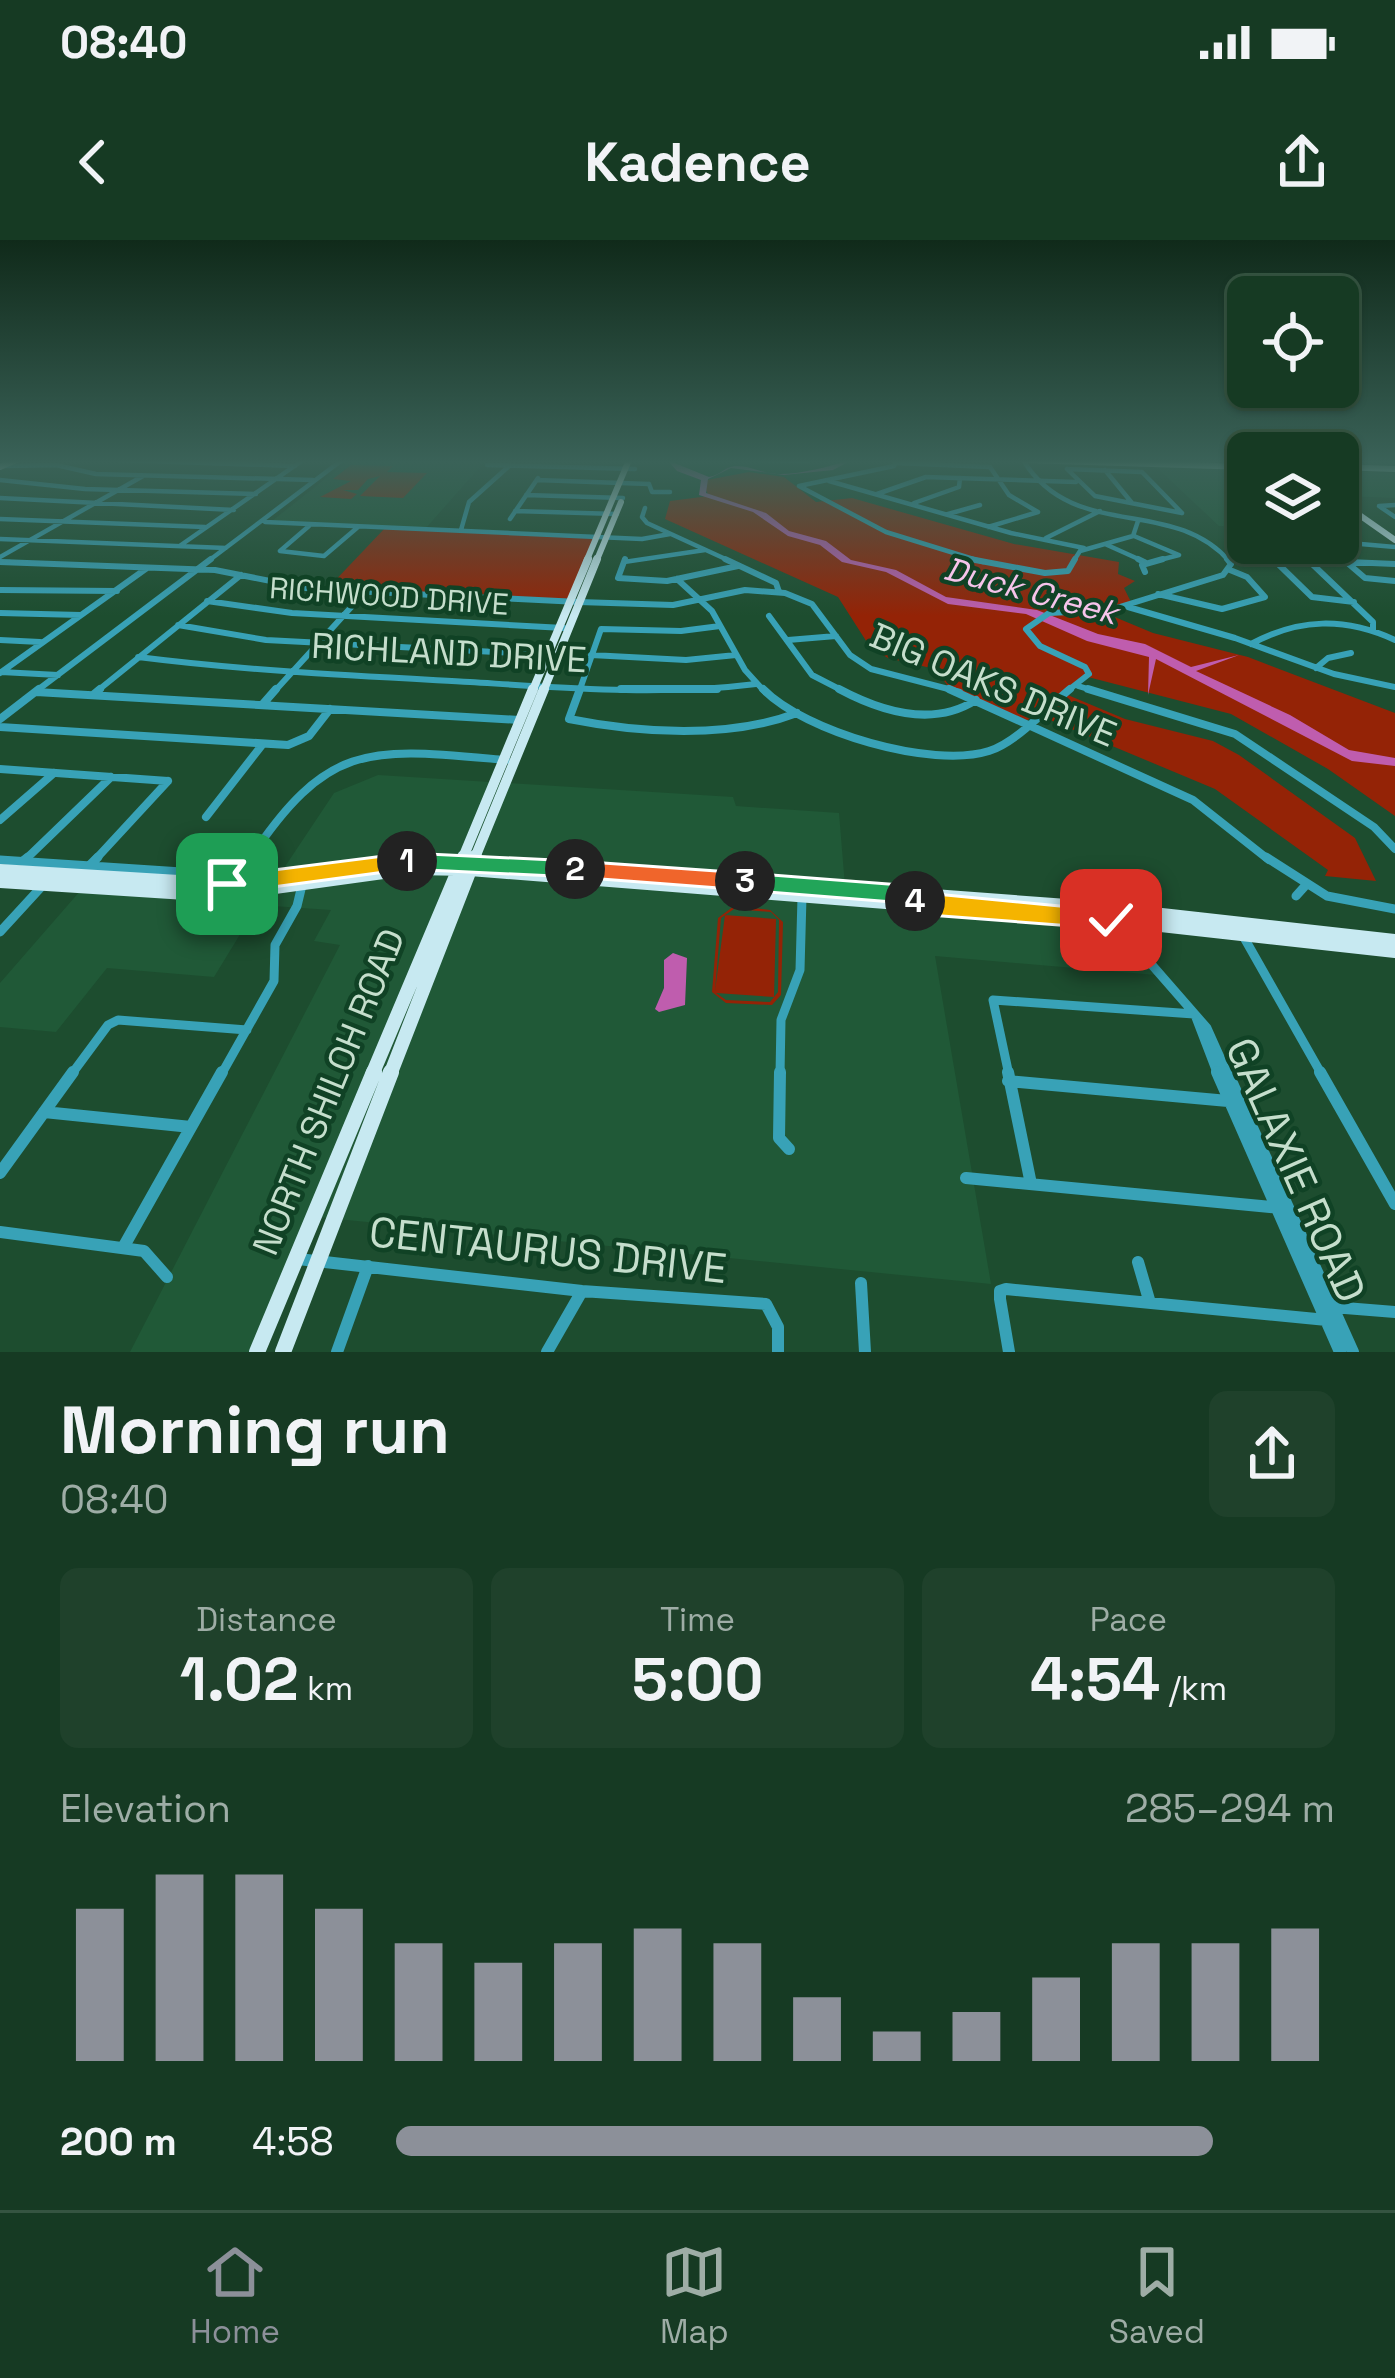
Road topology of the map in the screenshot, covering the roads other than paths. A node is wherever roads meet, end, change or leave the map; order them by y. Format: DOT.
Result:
graph roads {
  1 [pos="80,512"];
  2 [pos="230,512"];
  3 [pos="276,512"];
  4 [pos="467,512"];
  5 [pos="514,512"];
  6 [pos="544,512"];
  7 [pos="645,512"];
  8 [pos="833,512"];
  9 [pos="941,512"];
  10 [pos="955,512"];
  11 [pos="1038,512"];
  12 [pos="1093,512"];
  13 [pos="1096,513"];
  14 [pos="1359,513"];
  15 [pos="613,514"];
  16 [pos="948,514"];
  17 [pos="0,520"];
  18 [pos="1138,521"];
  19 [pos="63,522"];
  20 [pos="263,522"];
  21 [pos="311,524"];
  22 [pos="359,526"];
  23 [pos="988,526"];
  24 [pos="205,527"];
  25 [pos="461,530"];
  26 [pos="497,532"];
  27 [pos="670,534"];
  28 [pos="603,536"];
  29 [pos="1133,536"];
  30 [pos="1392,537"];
  31 [pos="0,539"];
  32 [pos="1046,539"];
  33 [pos="31,540"];
  34 [pos="1359,543"];
  35 [pos="1104,544"];
  36 [pos="178,546"];
  37 [pos="229,548"];
  38 [pos="1085,548"];
  39 [pos="705,550"];
  40 [pos="0,559"];
  41 [pos="1359,561"];
  42 [pos="1146,563"];
  43 [pos="1276,564"];
  44 [pos="1312,564"];
  45 [pos="1348,564"];
  46 [pos="1395,564"];
  47 [pos="738,566"];
  48 [pos="148,568"];
  49 [pos="198,569"];
  50 [pos="1230,570"];
  51 [pos="1145,572"];
  52 [pos="242,574"];
  53 [pos="677,579"];
  54 [pos="1395,581"];
  55 [pos="0,590"];
  56 [pos="117,591"];
  57 [pos="365,592"];
  58 [pos="779,592"];
  59 [pos="1158,594"];
  60 [pos="207,601"];
  61 [pos="702,601"];
  62 [pos="574,602"];
  63 [pos="1354,602"];
  64 [pos="1127,606"];
  65 [pos="0,613"];
  66 [pos="81,615"];
  67 [pos="343,616"];
  68 [pos="769,616"];
  69 [pos="178,625"];
  70 [pos="720,626"];
  71 [pos="563,628"];
  72 [pos="1373,630"];
  73 [pos="836,636"];
  74 [pos="0,640"];
  75 [pos="788,640"];
  76 [pos="1395,640"];
  77 [pos="43,642"];
  78 [pos="319,643"];
  79 [pos="1251,644"];
  80 [pos="1351,653"];
  81 [pos="552,655"];
  82 [pos="736,655"];
  83 [pos="591,656"];
  84 [pos="138,658"];
  85 [pos="1316,668"];
  86 [pos="0,672"];
  87 [pos="292,672"];
  88 [pos="58,675"];
  89 [pos="756,684"];
  90 [pos="539,686"];
  91 [pos="580,686"];
  92 [pos="1078,686"];
  93 [pos="1395,687"];
  94 [pos="36,692"];
  95 [pos="92,695"];
  96 [pos="977,699"];
  97 [pos="262,705"];
  98 [pos="330,709"];
  99 [pos="797,713"];
  100 [pos="524,721"];
  101 [pos="0,723"];
  102 [pos="1028,727"];
  103 [pos="263,744"];
  104 [pos="508,760"];
  105 [pos="0,769"];
  106 [pos="55,772"];
  107 [pos="112,776"];
  108 [pos="206,818"];
  109 [pos="0,820"];
  110 [pos="1395,849"];
  111 [pos="0,860"];
  112 [pos="23,861"];
  113 [pos="465,865"];
  114 [pos="89,866"];
  115 [pos="0,871"];
  116 [pos="49,879"];
  117 [pos="0,880"];
  118 [pos="303,880"];
  119 [pos="146,882"];
  120 [pos="1305,886"];
  121 [pos="804,891"];
  122 [pos="1296,896"];
  123 [pos="1395,909"];
  124 [pos="1122,915"];
  125 [pos="2,927"];
  126 [pos="1239,928"];
  127 [pos="1395,941"];
  128 [pos="1395,951"];
  129 [pos="1195,1015"];
  130 [pos="247,1030"];
  131 [pos="1008,1081"];
  132 [pos="1235,1101"];
  133 [pos="44,1112"];
  134 [pos="191,1127"];
  135 [pos="789,1149"];
  136 [pos="0,1173"];
  137 [pos="966,1178"];
  138 [pos="1030,1184"];
  139 [pos="1395,1204"];
  140 [pos="1283,1209"];
  141 [pos="0,1232"];
  142 [pos="124,1246"];
  143 [pos="297,1258"];
  144 [pos="319,1261"];
  145 [pos="1138,1262"];
  146 [pos="368,1266"];
  147 [pos="167,1276"];
  148 [pos="861,1283"];
  149 [pos="582,1291"];
  150 [pos="1150,1303"];
  151 [pos="1395,1312"];
  152 [pos="1329,1313"];
  153 [pos="257,1352"];
  154 [pos="283,1352"];
  155 [pos="337,1352"];
  156 [pos="547,1352"];
  157 [pos="778,1352"];
  158 [pos="866,1352"];
  159 [pos="1009,1352"];
  160 [pos="1340,1352"];
  161 [pos="1353,1352"];
  1 -- 19 [label="street"];
  2 -- 24 [label="street"];
  3 -- 20 [label="street"];
  4 -- 25 [label="street"];
  5 -- 26 [label="street"];
  6 -- 15 [label="street"];
  7 -- 27 [label="street"];
  8 -- 38 [label="street"];
  9 -- 16 [label="street"];
  10 -- 16 [label="street"];
  11 -- 23 [label="street"];
  12 -- 13 [label="street"];
  13 -- 18 [label="street"];
  13 -- 32 [label="street"];
  14 -- 30 [label="main road"];
  15 -- 28 [label="main road, NORTH SHILOH ROAD"];
  16 -- 23 [label="street"];
  17 -- 19 [label="street"];
  18 -- 29 [label="street"];
  18 -- 50 [label="street"];
  19 -- 24 [label="street"];
  19 -- 33 [label="street"];
  20 -- 21 [label="street"];
  20 -- 37 [label="street"];
  21 -- 22 [label="street"];
  21 -- 22 [label="street"];
  22 -- 25 [label="street"];
  23 -- 32 [label="street"];
  24 -- 36 [label="street"];
  25 -- 26 [label="street"];
  26 -- 28 [label="street"];
  27 -- 28 [label="street"];
  27 -- 39 [label="street, BIG OAKS DRIVE"];
  28 -- 62 [label="main road, NORTH SHILOH ROAD"];
  29 -- 35 [label="street"];
  29 -- 42 [label="street"];
  30 -- 34 [label="street"];
  31 -- 33 [label="street"];
  32 -- 38 [label="street"];
  33 -- 36 [label="street"];
  33 -- 40 [label="street"];
  35 -- 38 [label="street"];
  35 -- 42 [label="street"];
  36 -- 37 [label="street"];
  37 -- 49 [label="street"];
  39 -- 47 [label="street, BIG OAKS DRIVE"];
  39 -- 53 [label="street"];
  40 -- 48 [label="street"];
  41 -- 46 [label="street"];
  42 -- 51 [label="street"];
  43 -- 63 [label="street"];
  44 -- 63 [label="street"];
  45 -- 54 [label="street"];
  47 -- 53 [label="street"];
  47 -- 58 [label="street, BIG OAKS DRIVE"];
  48 -- 49 [label="street"];
  48 -- 56 [label="street"];
  49 -- 52 [label="street"];
  49 -- 88 [label="street"];
  50 -- 59 [label="street"];
  50 -- 59 [label="street"];
  52 -- 57 [label="street"];
  52 -- 60 [label="street"];
  53 -- 61 [label="street"];
  55 -- 56 [label="street"];
  56 -- 66 [label="street"];
  57 -- 62 [label="street"];
  57 -- 67 [label="street"];
  58 -- 61 [label="street"];
  58 -- 73 [label="street, BIG OAKS DRIVE"];
  59 -- 64 [label="street"];
  60 -- 67 [label="street, RICHWOOD DRIVE"];
  60 -- 69 [label="street"];
  61 -- 62 [label="street"];
  61 -- 70 [label="street"];
  62 -- 71 [label="main road, NORTH SHILOH ROAD"];
  63 -- 72 [label="street"];
  64 -- 79 [label="street"];
  64 -- 92 [label="street"];
  65 -- 66 [label="street"];
  66 -- 77 [label="street"];
  67 -- 71 [label="street, RICHWOOD DRIVE"];
  67 -- 78 [label="street"];
  68 -- 75 [label="street"];
  69 -- 78 [label="street"];
  69 -- 84 [label="street"];
  70 -- 82 [label="street"];
  70 -- 83 [label="street"];
  71 -- 81 [label="main road, NORTH SHILOH ROAD"];
  72 -- 76 [label="street"];
  72 -- 79 [label="street"];
  73 -- 75 [label="street"];
  73 -- 96 [label="street, BIG OAKS DRIVE"];
  74 -- 77 [label="street"];
  75 -- 96 [label="street"];
  77 -- 86 [label="street"];
  78 -- 81 [label="street"];
  78 -- 87 [label="street"];
  79 -- 85 [label="street"];
  80 -- 85 [label="street"];
  81 -- 90 [label="main road, NORTH SHILOH ROAD"];
  82 -- 83 [label="street"];
  82 -- 89 [label="street"];
  83 -- 91 [label="street"];
  84 -- 87 [label="street, RICHLAND DRIVE"];
  84 -- 95 [label="street"];
  85 -- 93 [label="street"];
  86 -- 88 [label="street"];
  87 -- 90 [label="street, RICHLAND DRIVE"];
  87 -- 97 [label="street"];
  88 -- 94 [label="street"];
  89 -- 91 [label="street, RICHLAND DRIVE"];
  89 -- 99 [label="street"];
  90 -- 91 [label="street, RICHLAND DRIVE"];
  90 -- 100 [label="main road, NORTH SHILOH ROAD"];
  91 -- 99 [label="street"];
  92 -- 102 [label="street"];
  92 -- 110 [label="street"];
  94 -- 95 [label="street"];
  94 -- 101 [label="street"];
  95 -- 97 [label="street"];
  96 -- 102 [label="street, BIG OAKS DRIVE"];
  97 -- 98 [label="street"];
  98 -- 100 [label="street"];
  98 -- 103 [label="street"];
  99 -- 102 [label="street"];
  100 -- 104 [label="main road, NORTH SHILOH ROAD"];
  101 -- 103 [label="street"];
  102 -- 120 [label="street, BIG OAKS DRIVE"];
  103 -- 108 [label="street"];
  104 -- 113 [label="main road, NORTH SHILOH ROAD"];
  104 -- 119 [label="street"];
  105 -- 106 [label="street"];
  106 -- 107 [label="street"];
  106 -- 109 [label="street"];
  107 -- 112 [label="street"];
  107 -- 114 [label="street"];
  111 -- 112 [label="street"];
  112 -- 114 [label="street"];
  113 -- 118 [label="main road"];
  113 -- 121 [label="main road"];
  113 -- 143 [label="main road, NORTH SHILOH ROAD"];
  113 -- 144 [label="main road, NORTH SHILOH ROAD"];
  114 -- 119 [label="street"];
  115 -- 116 [label="main road"];
  116 -- 117 [label="main road"];
  116 -- 119 [label="main road"];
  116 -- 125 [label="street"];
  118 -- 119 [label="main road"];
  118 -- 130 [label="street"];
  120 -- 122 [label="street"];
  120 -- 123 [label="street, BIG OAKS DRIVE"];
  121 -- 124 [label="main road"];
  121 -- 135 [label="street"];
  124 -- 126 [label="main road"];
  124 -- 129 [label="street, GALAXIE ROAD"];
  126 -- 127 [label="main road"];
  126 -- 128 [label="main road"];
  126 -- 139 [label="street"];
  129 -- 131 [label="street"];
  129 -- 132 [label="street, GALAXIE ROAD"];
  130 -- 133 [label="street"];
  130 -- 134 [label="street"];
  131 -- 132 [label="street"];
  131 -- 138 [label="street"];
  132 -- 140 [label="street, GALAXIE ROAD"];
  133 -- 134 [label="street"];
  133 -- 136 [label="street"];
  134 -- 142 [label="street"];
  137 -- 138 [label="street"];
  138 -- 140 [label="street"];
  140 -- 152 [label="street, GALAXIE ROAD"];
  141 -- 142 [label="street"];
  142 -- 147 [label="street"];
  143 -- 144 [label="street, CENTAURUS DRIVE"];
  143 -- 153 [label="main road, NORTH SHILOH ROAD"];
  144 -- 146 [label="street, CENTAURUS DRIVE"];
  144 -- 154 [label="main road, NORTH SHILOH ROAD"];
  145 -- 150 [label="street"];
  146 -- 149 [label="street, CENTAURUS DRIVE"];
  146 -- 155 [label="street"];
  148 -- 158 [label="street"];
  149 -- 156 [label="street"];
  149 -- 157 [label="street, CENTAURUS DRIVE"];
  150 -- 152 [label="street"];
  150 -- 159 [label="street"];
  151 -- 152 [label="street"];
  152 -- 160 [label="street, GALAXIE ROAD"];
  152 -- 161 [label="street, GALAXIE ROAD"];
}
